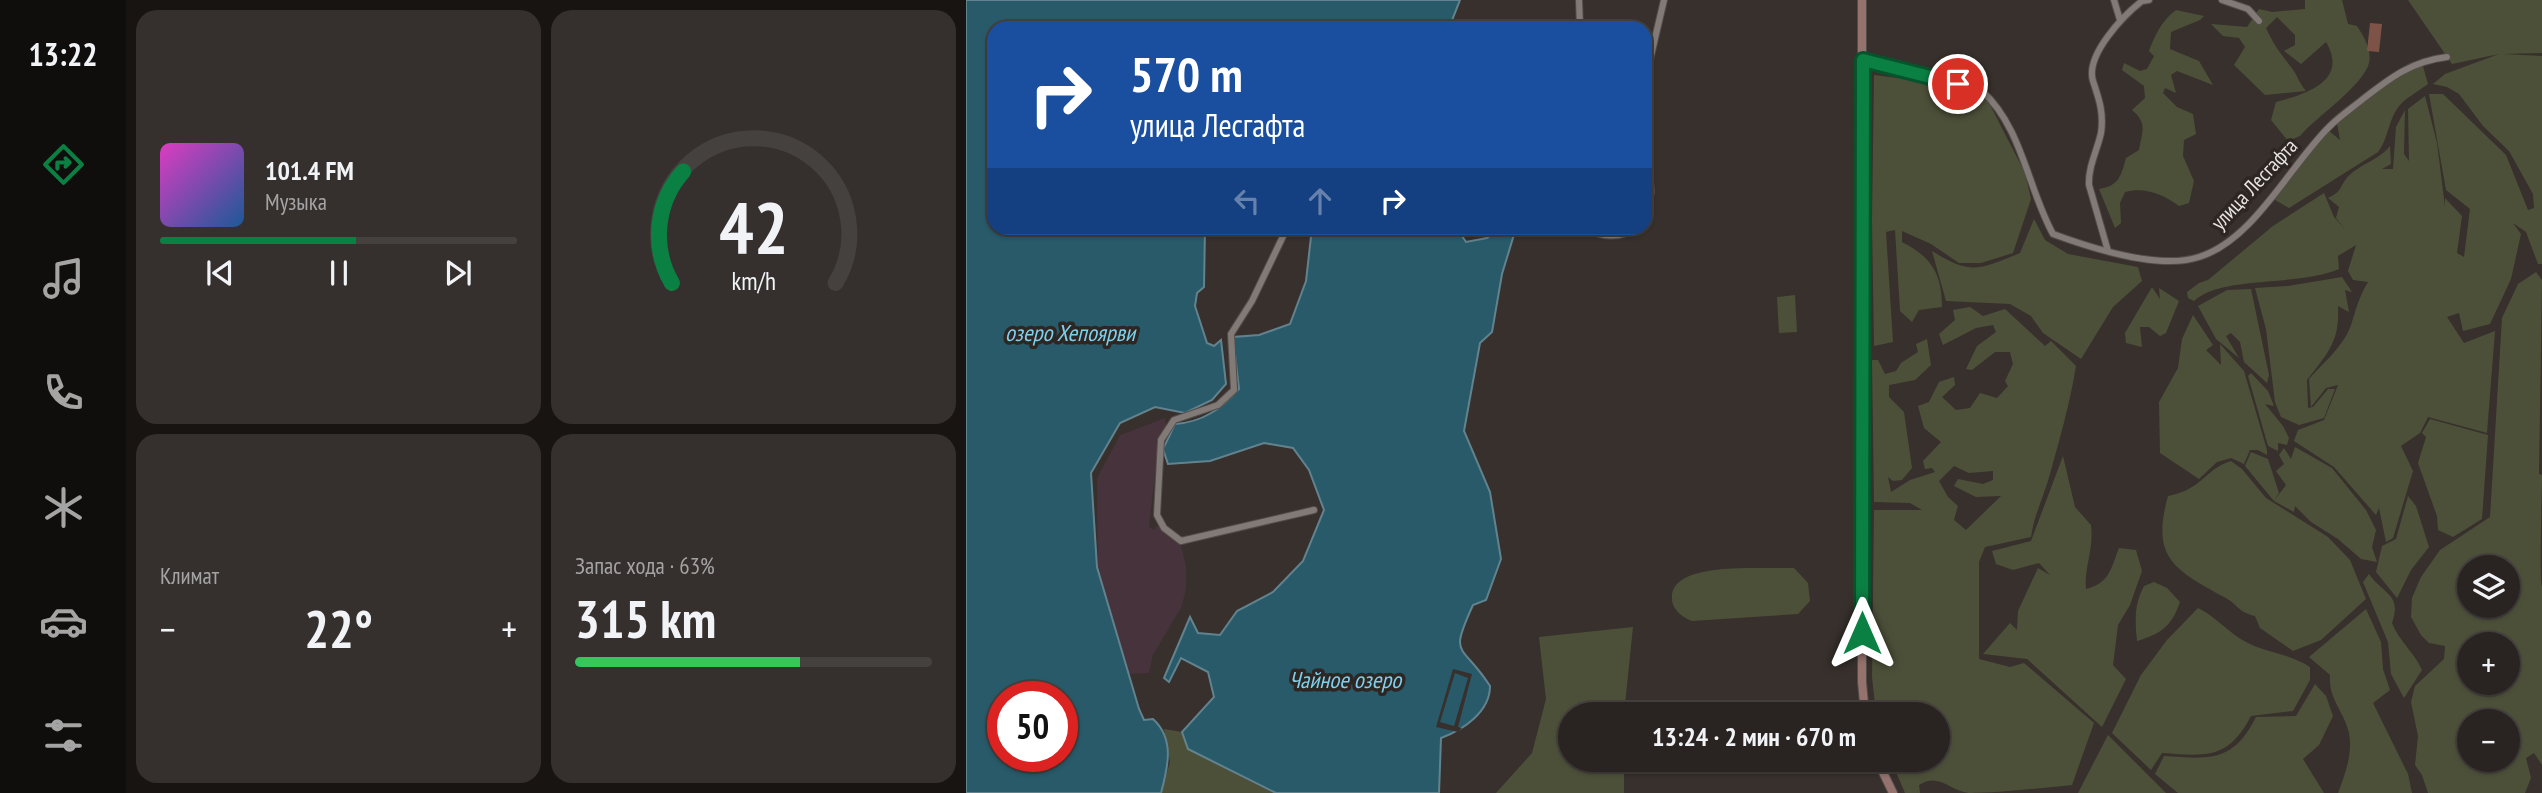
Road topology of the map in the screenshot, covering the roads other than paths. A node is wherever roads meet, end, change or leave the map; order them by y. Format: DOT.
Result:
graph roads {
  1 [pos="1579,0"];
  2 [pos="1664,0"];
  3 [pos="1862,0"];
  4 [pos="2114,0"];
  5 [pos="2149,0"];
  6 [pos="2222,0"];
  7 [pos="2120,20"];
  8 [pos="1580,21"];
  9 [pos="2259,21"];
  10 [pos="1652,51"];
  11 [pos="2447,57"];
  12 [pos="1863,60"];
  13 [pos="1284,235"];
  14 [pos="2108,251"];
  15 [pos="1314,510"];
  16 [pos="1864,702"];
  17 [pos="1883,772"];
  18 [pos="1893,793"];
  1 -- 8 [label="street"];
  2 -- 10 [label="street"];
  3 -- 12 [label="main road"];
  4 -- 7 [label="street"];
  5 -- 7 [label="street"];
  6 -- 9 [label="street"];
  7 -- 14 [label="street"];
  11 -- 14 [label="street, улица Лесгафта"];
  12 -- 14 [label="street, улица Лесгафта"];
  12 -- 16 [label="main road"];
  13 -- 15 [label="street"];
  17 -- 18 [label="main road"];
}
